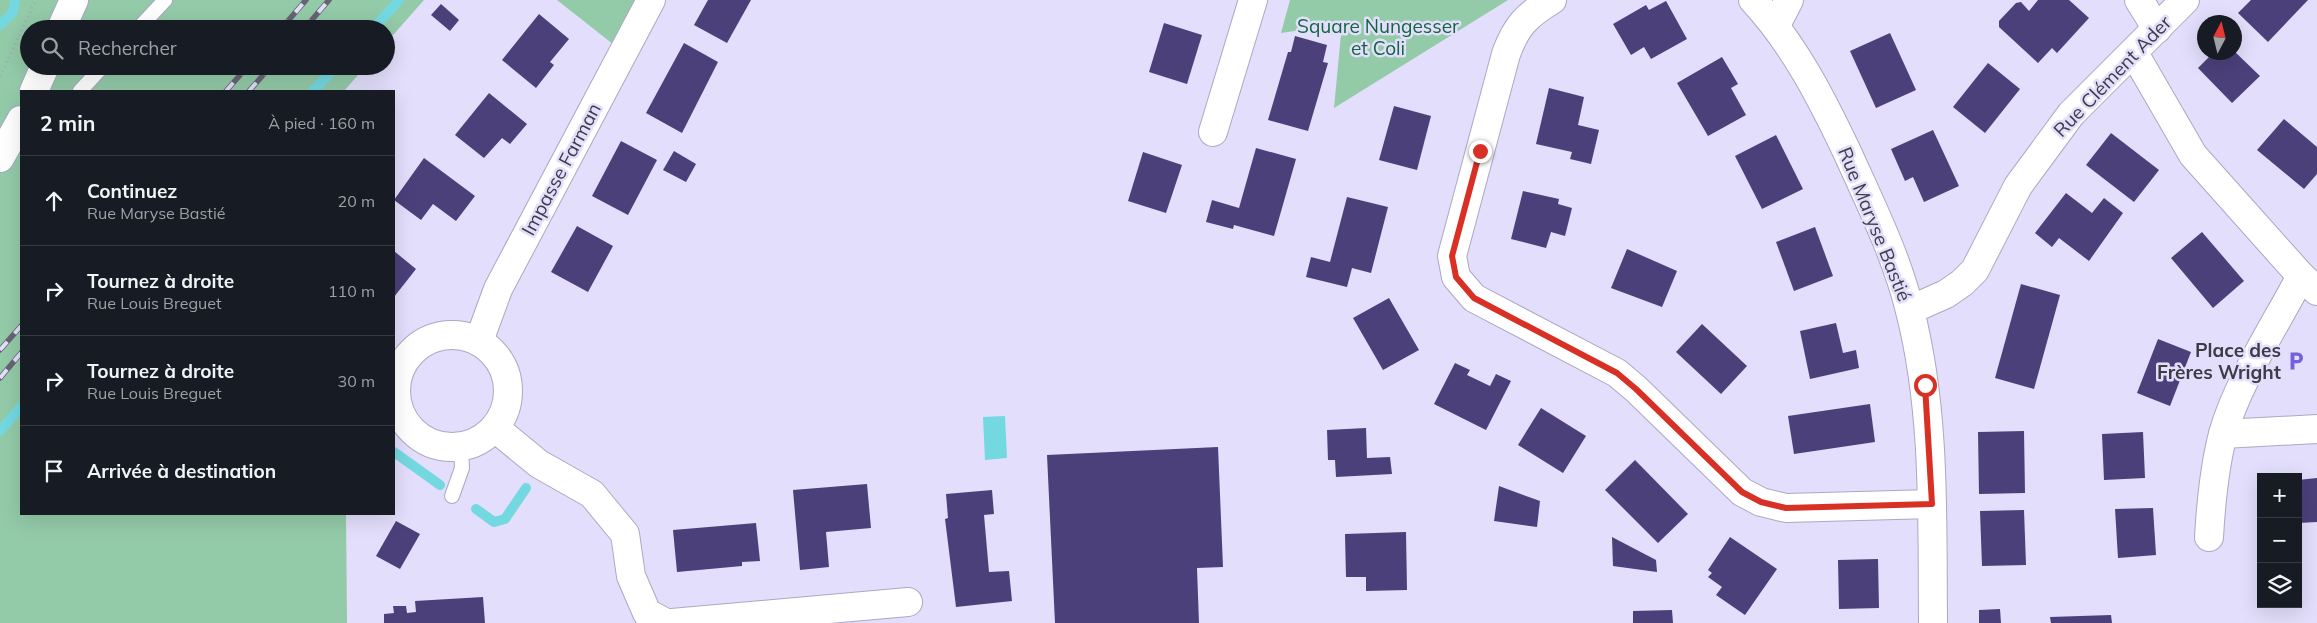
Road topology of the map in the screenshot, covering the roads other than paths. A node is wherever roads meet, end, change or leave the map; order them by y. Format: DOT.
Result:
graph roads {
  1 [pos="74,0"];
  2 [pos="165,0"];
  3 [pos="651,0"];
  4 [pos="1253,0"];
  5 [pos="1552,0"];
  6 [pos="1754,0"];
  7 [pos="1789,0"];
  8 [pos="2139,0"];
  9 [pos="2185,0"];
  10 [pos="65,20"];
  11 [pos="146,20"];
  12 [pos="1776,25"];
  13 [pos="2157,29"];
  14 [pos="2134,53"];
  15 [pos="41,75"];
  16 [pos="95,75"];
  17 [pos="34,90"];
  18 [pos="81,90"];
  19 [pos="20,122"];
  20 [pos="1213,132"];
  21 [pos="0,158"];
  22 [pos="2309,284"];
  23 [pos="1910,310"];
  24 [pos="479,341"];
  25 [pos="495,428"];
  26 [pos="2317,429"];
  27 [pos="2223,434"];
  28 [pos="462,447"];
  29 [pos="452,496"];
  30 [pos="1932,504"];
  31 [pos="2209,537"];
  32 [pos="908,602"];
  33 [pos="666,623"];
  34 [pos="672,623"];
  35 [pos="1933,623"];
  1 -- 10 [label="street"];
  2 -- 11 [label="lane"];
  3 -- 24 [label="street, Impasse Farman"];
  4 -- 20 [label="street"];
  5 -- 30 [label="street"];
  6 -- 12 [label="street, Rue Maryse Bastié"];
  7 -- 12 [label="street"];
  8 -- 13 [label="street"];
  9 -- 13 [label="street, Rue Clément Ader"];
  12 -- 23 [label="street, Rue Maryse Bastié"];
  13 -- 14 [label="street, Rue Clément Ader"];
  14 -- 22 [label="street"];
  14 -- 23 [label="street, Rue Clément Ader"];
  15 -- 17 [label="street"];
  16 -- 18 [label="lane"];
  19 -- 21 [label="street"];
  22 -- 27 [label="street"];
  23 -- 30 [label="street, Rue Maryse Bastié"];
  24 -- 25 [label="street"];
  24 -- 28 [label="street"];
  25 -- 28 [label="street"];
  25 -- 33 [label="street"];
  26 -- 27 [label="street"];
  27 -- 31 [label="street"];
  28 -- 29 [label="lane"];
  30 -- 35 [label="street, Rue Maryse Bastié"];
  32 -- 34 [label="street"];
}
